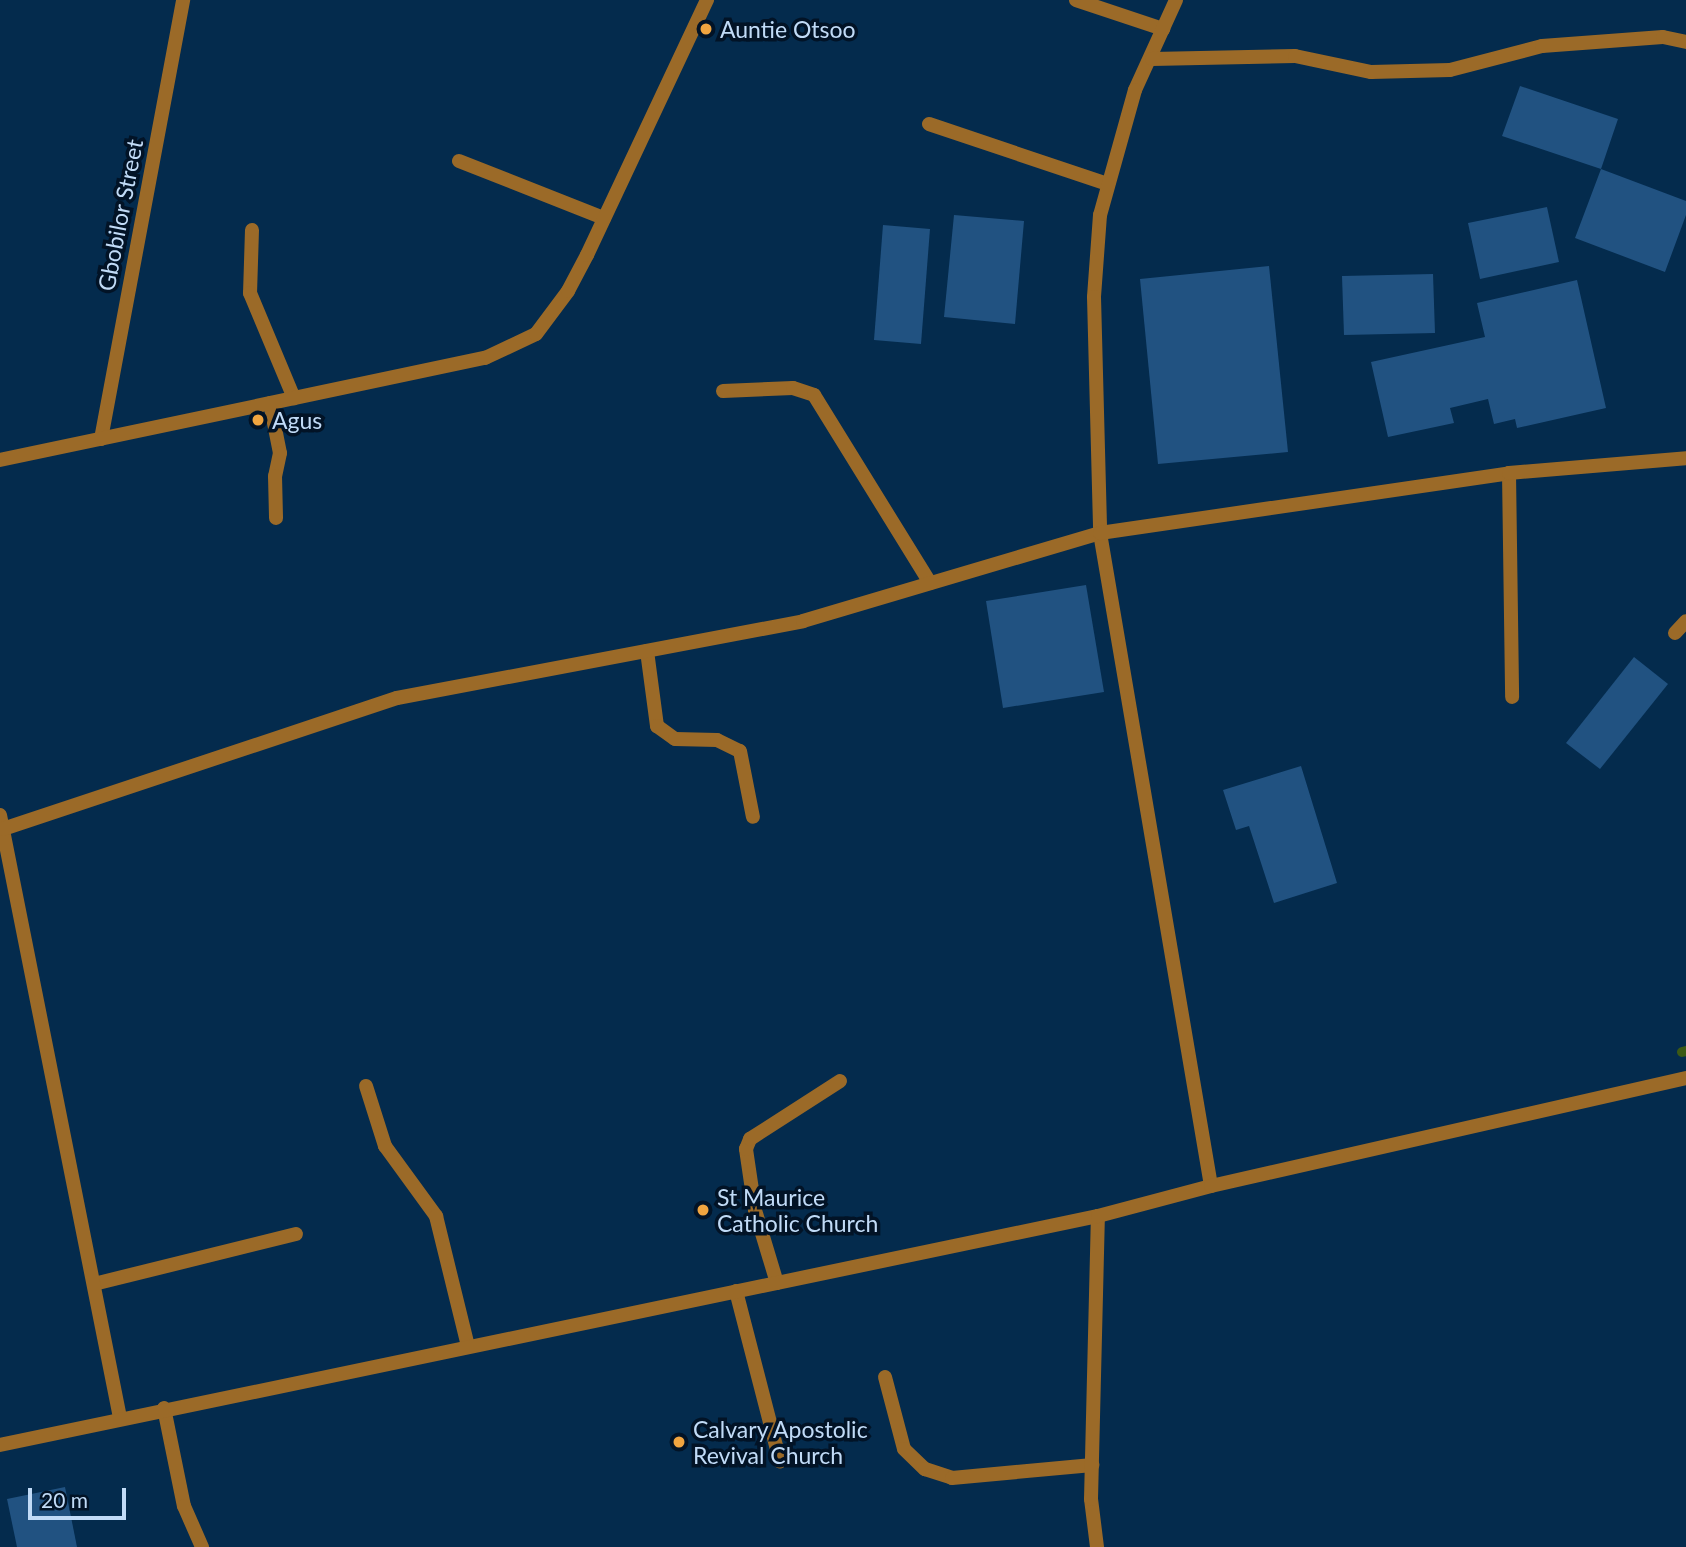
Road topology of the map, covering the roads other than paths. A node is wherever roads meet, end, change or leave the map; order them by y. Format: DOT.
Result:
graph roads {
  1 [pos="183,0"];
  2 [pos="707,0"];
  3 [pos="1076,0"];
  4 [pos="1176,0"];
  5 [pos="1163,29"];
  6 [pos="1686,43"];
  7 [pos="1152,59"];
  8 [pos="929,124"];
  9 [pos="459,161"];
  10 [pos="1107,184"];
  11 [pos="604,218"];
  12 [pos="252,230"];
  13 [pos="723,391"];
  14 [pos="294,398"];
  15 [pos="270,403"];
  16 [pos="101,439"];
  17 [pos="1686,458"];
  18 [pos="0,460"];
  19 [pos="1509,473"];
  20 [pos="276,518"];
  21 [pos="1100,533"];
  22 [pos="930,583"];
  23 [pos="1686,621"];
  24 [pos="1675,633"];
  25 [pos="647,651"];
  26 [pos="1511,696"];
  27 [pos="753,817"];
  28 [pos="2,822"];
  29 [pos="1686,1078"];
  30 [pos="840,1081"];
  31 [pos="366,1086"];
  32 [pos="1211,1185"];
  33 [pos="1098,1216"];
  34 [pos="296,1234"];
  35 [pos="777,1283"];
  36 [pos="94,1284"];
  37 [pos="736,1291"];
  38 [pos="468,1346"];
  39 [pos="885,1377"];
  40 [pos="164,1408"];
  41 [pos="120,1418"];
  42 [pos="0,1445"];
  43 [pos="780,1461"];
  44 [pos="1092,1465"];
  45 [pos="202,1547"];
  46 [pos="1097,1547"];
  1 -- 16 [label="street, Gbobilor Street"];
  2 -- 11 [label="street"];
  3 -- 5 [label="street"];
  4 -- 5 [label="street"];
  5 -- 7 [label="street"];
  6 -- 7 [label="street"];
  7 -- 10 [label="street"];
  8 -- 10 [label="street"];
  9 -- 11 [label="street"];
  10 -- 21 [label="street"];
  11 -- 14 [label="street"];
  12 -- 14 [label="street"];
  13 -- 22 [label="street"];
  14 -- 15 [label="street"];
  15 -- 16 [label="street"];
  15 -- 20 [label="street"];
  16 -- 18 [label="street"];
  17 -- 19 [label="street"];
  19 -- 21 [label="street"];
  19 -- 26 [label="street"];
  21 -- 22 [label="street"];
  21 -- 32 [label="street"];
  22 -- 25 [label="street"];
  23 -- 24 [label="street"];
  25 -- 27 [label="street"];
  25 -- 28 [label="street"];
  28 -- 36 [label="street"];
  29 -- 32 [label="street"];
  30 -- 35 [label="street"];
  31 -- 38 [label="street"];
  32 -- 33 [label="street"];
  33 -- 35 [label="street"];
  33 -- 44 [label="street"];
  34 -- 36 [label="street"];
  35 -- 37 [label="street"];
  36 -- 41 [label="street"];
  37 -- 38 [label="street"];
  37 -- 43 [label="street"];
  38 -- 40 [label="street"];
  39 -- 44 [label="street"];
  40 -- 41 [label="street"];
  40 -- 45 [label="street"];
  41 -- 42 [label="street"];
  44 -- 46 [label="street"];
}
